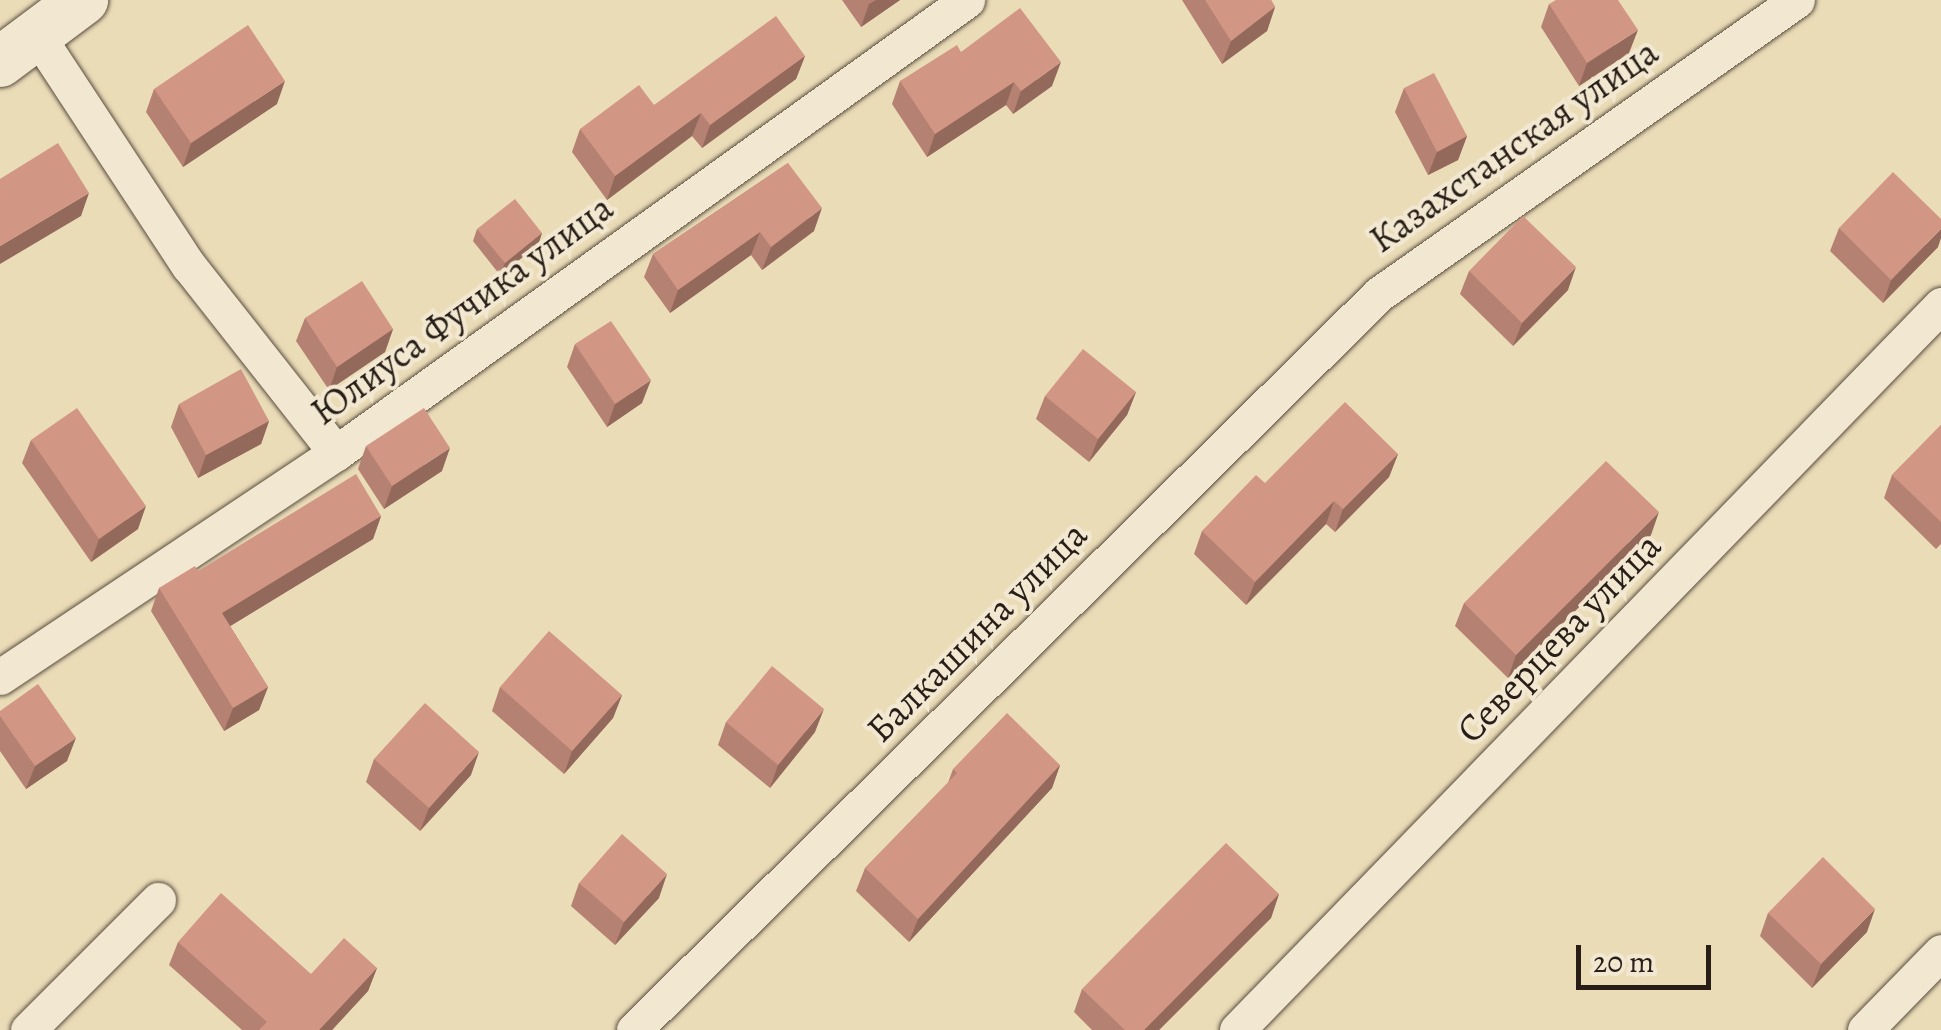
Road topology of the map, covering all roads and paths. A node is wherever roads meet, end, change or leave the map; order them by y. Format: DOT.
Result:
graph roads {
  1 [pos="83,0"];
  2 [pos="966,0"];
  3 [pos="1797,0"];
  4 [pos="19,49"];
  5 [pos="1379,294"];
  6 [pos="1941,306"];
  7 [pos="336,453"];
  8 [pos="0,678"];
  9 [pos="158,900"];
  10 [pos="1941,952"];
  11 [pos="28,1030"];
  12 [pos="634,1030"];
  13 [pos="1238,1030"];
  14 [pos="1865,1030"];
  1 -- 4 [label="main road"];
  2 -- 7 [label="street, Юлиуса Фучика улица"];
  3 -- 5 [label="street, Казахстанская улица"];
  4 -- 7 [label="street"];
  5 -- 12 [label="street, Балкашина улица"];
  6 -- 13 [label="street, Северцева улица"];
  7 -- 8 [label="street, Юлиуса Фучика улица"];
  9 -- 11 [label="street"];
  10 -- 14 [label="street"];
}
